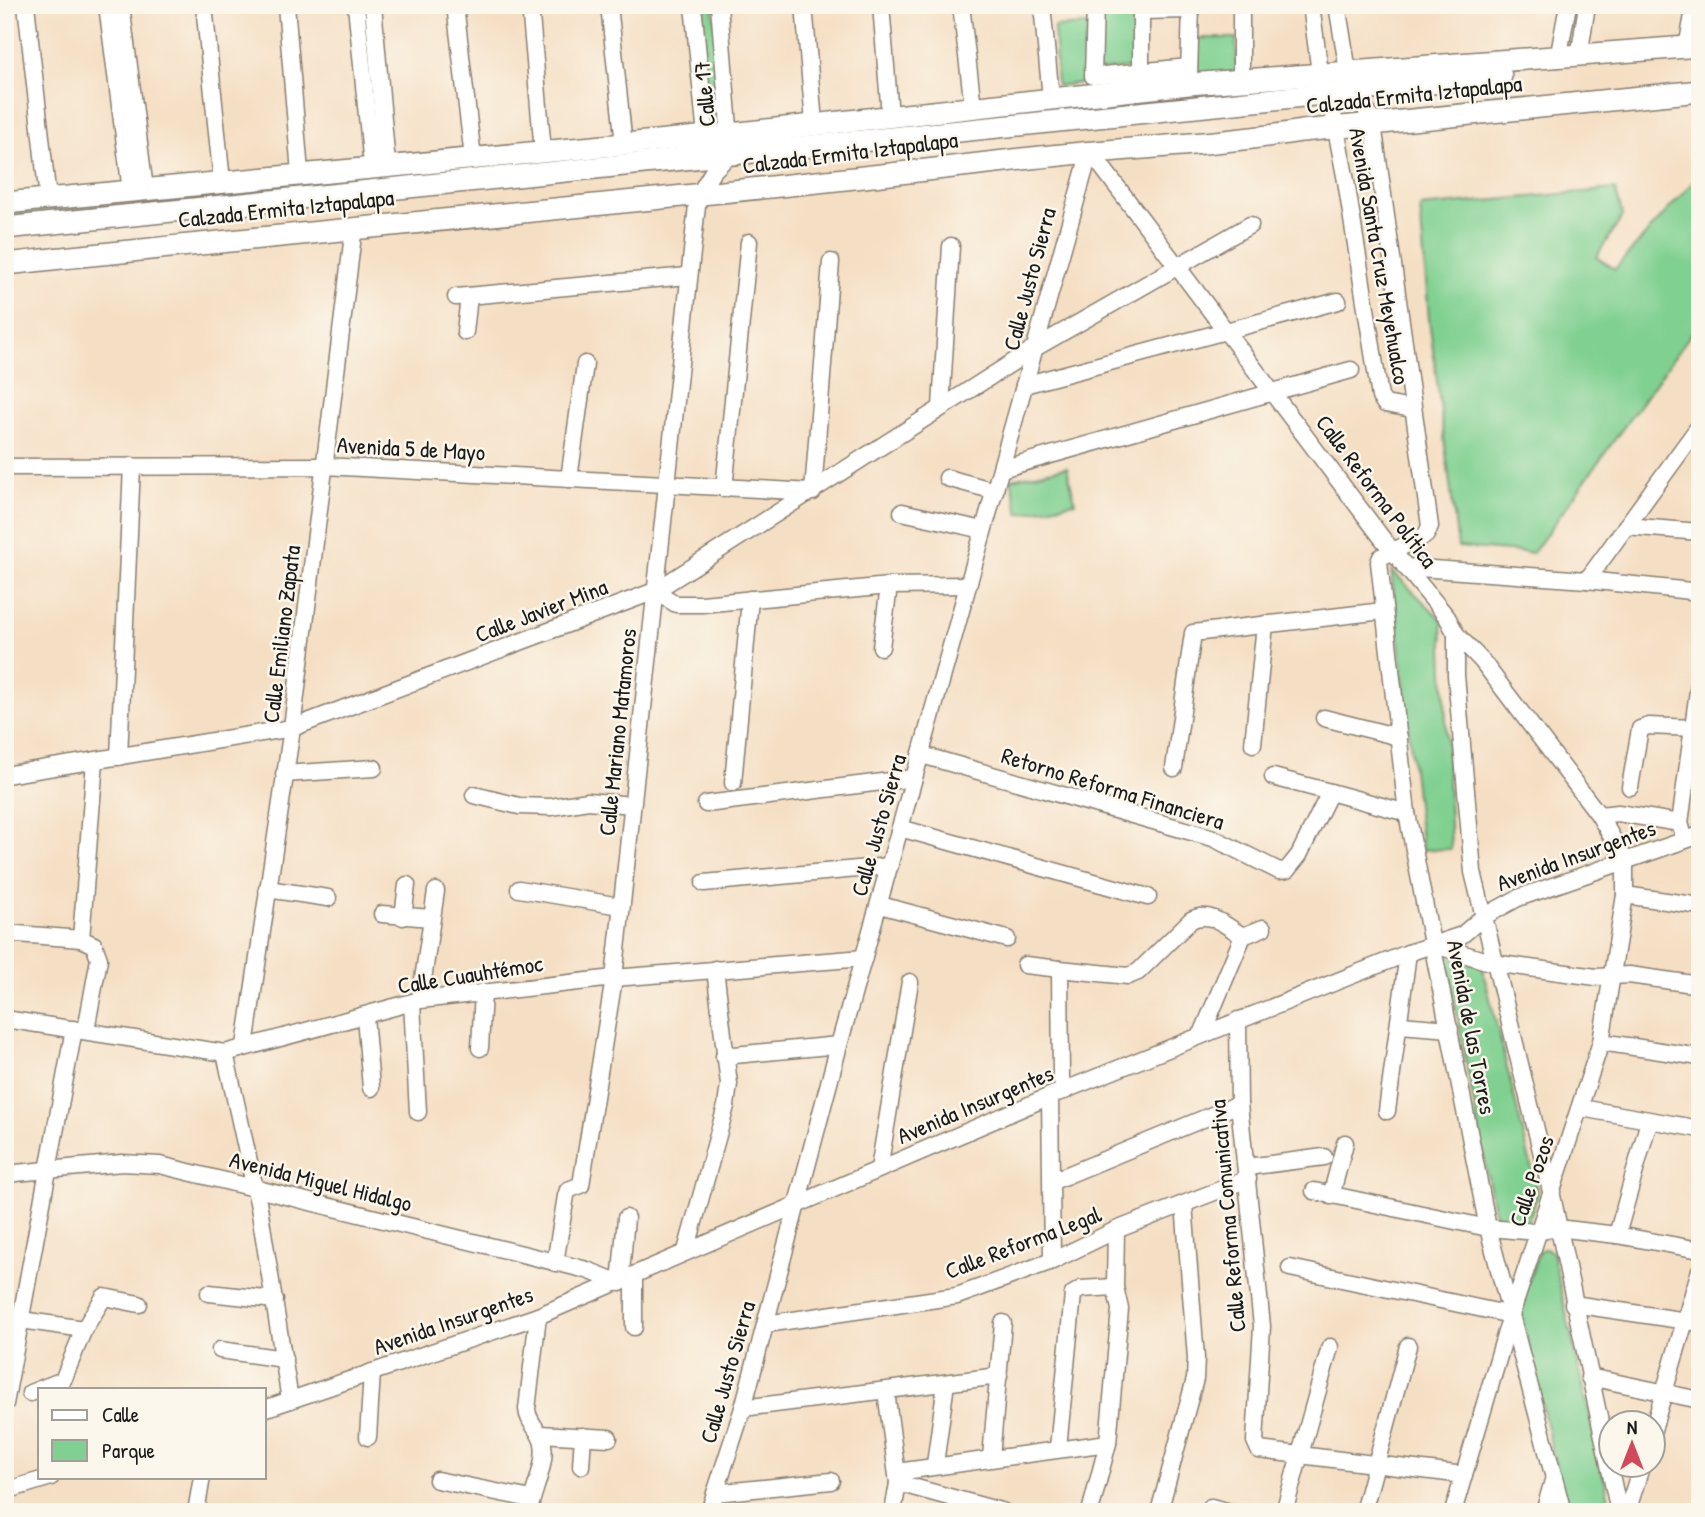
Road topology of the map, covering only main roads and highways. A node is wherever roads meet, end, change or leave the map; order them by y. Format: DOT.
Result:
graph roads {
  1 [pos="1693,47"];
  2 [pos="1351,81"];
  3 [pos="1700,91"];
  4 [pos="731,144"];
  5 [pos="709,155"];
  6 [pos="5,203"];
  7 [pos="5,228"];
  8 [pos="5,264"];
  1 -- 2 [label="main road, Calzada Ermita Iztapalapa"];
  2 -- 4 [label="main road, Calzada Ermita Iztapalapa"];
  2 -- 4 [label="main road, Calzada Ermita Iztapalapa"];
  3 -- 8 [label="main road, Calzada Ermita Iztapalapa"];
  4 -- 5 [label="main road, Calzada Ermita Iztapalapa"];
  5 -- 6 [label="main road, Calzada Ermita Iztapalapa"];
  5 -- 7 [label="main road, Calzada Ermita Iztapalapa"];
}
